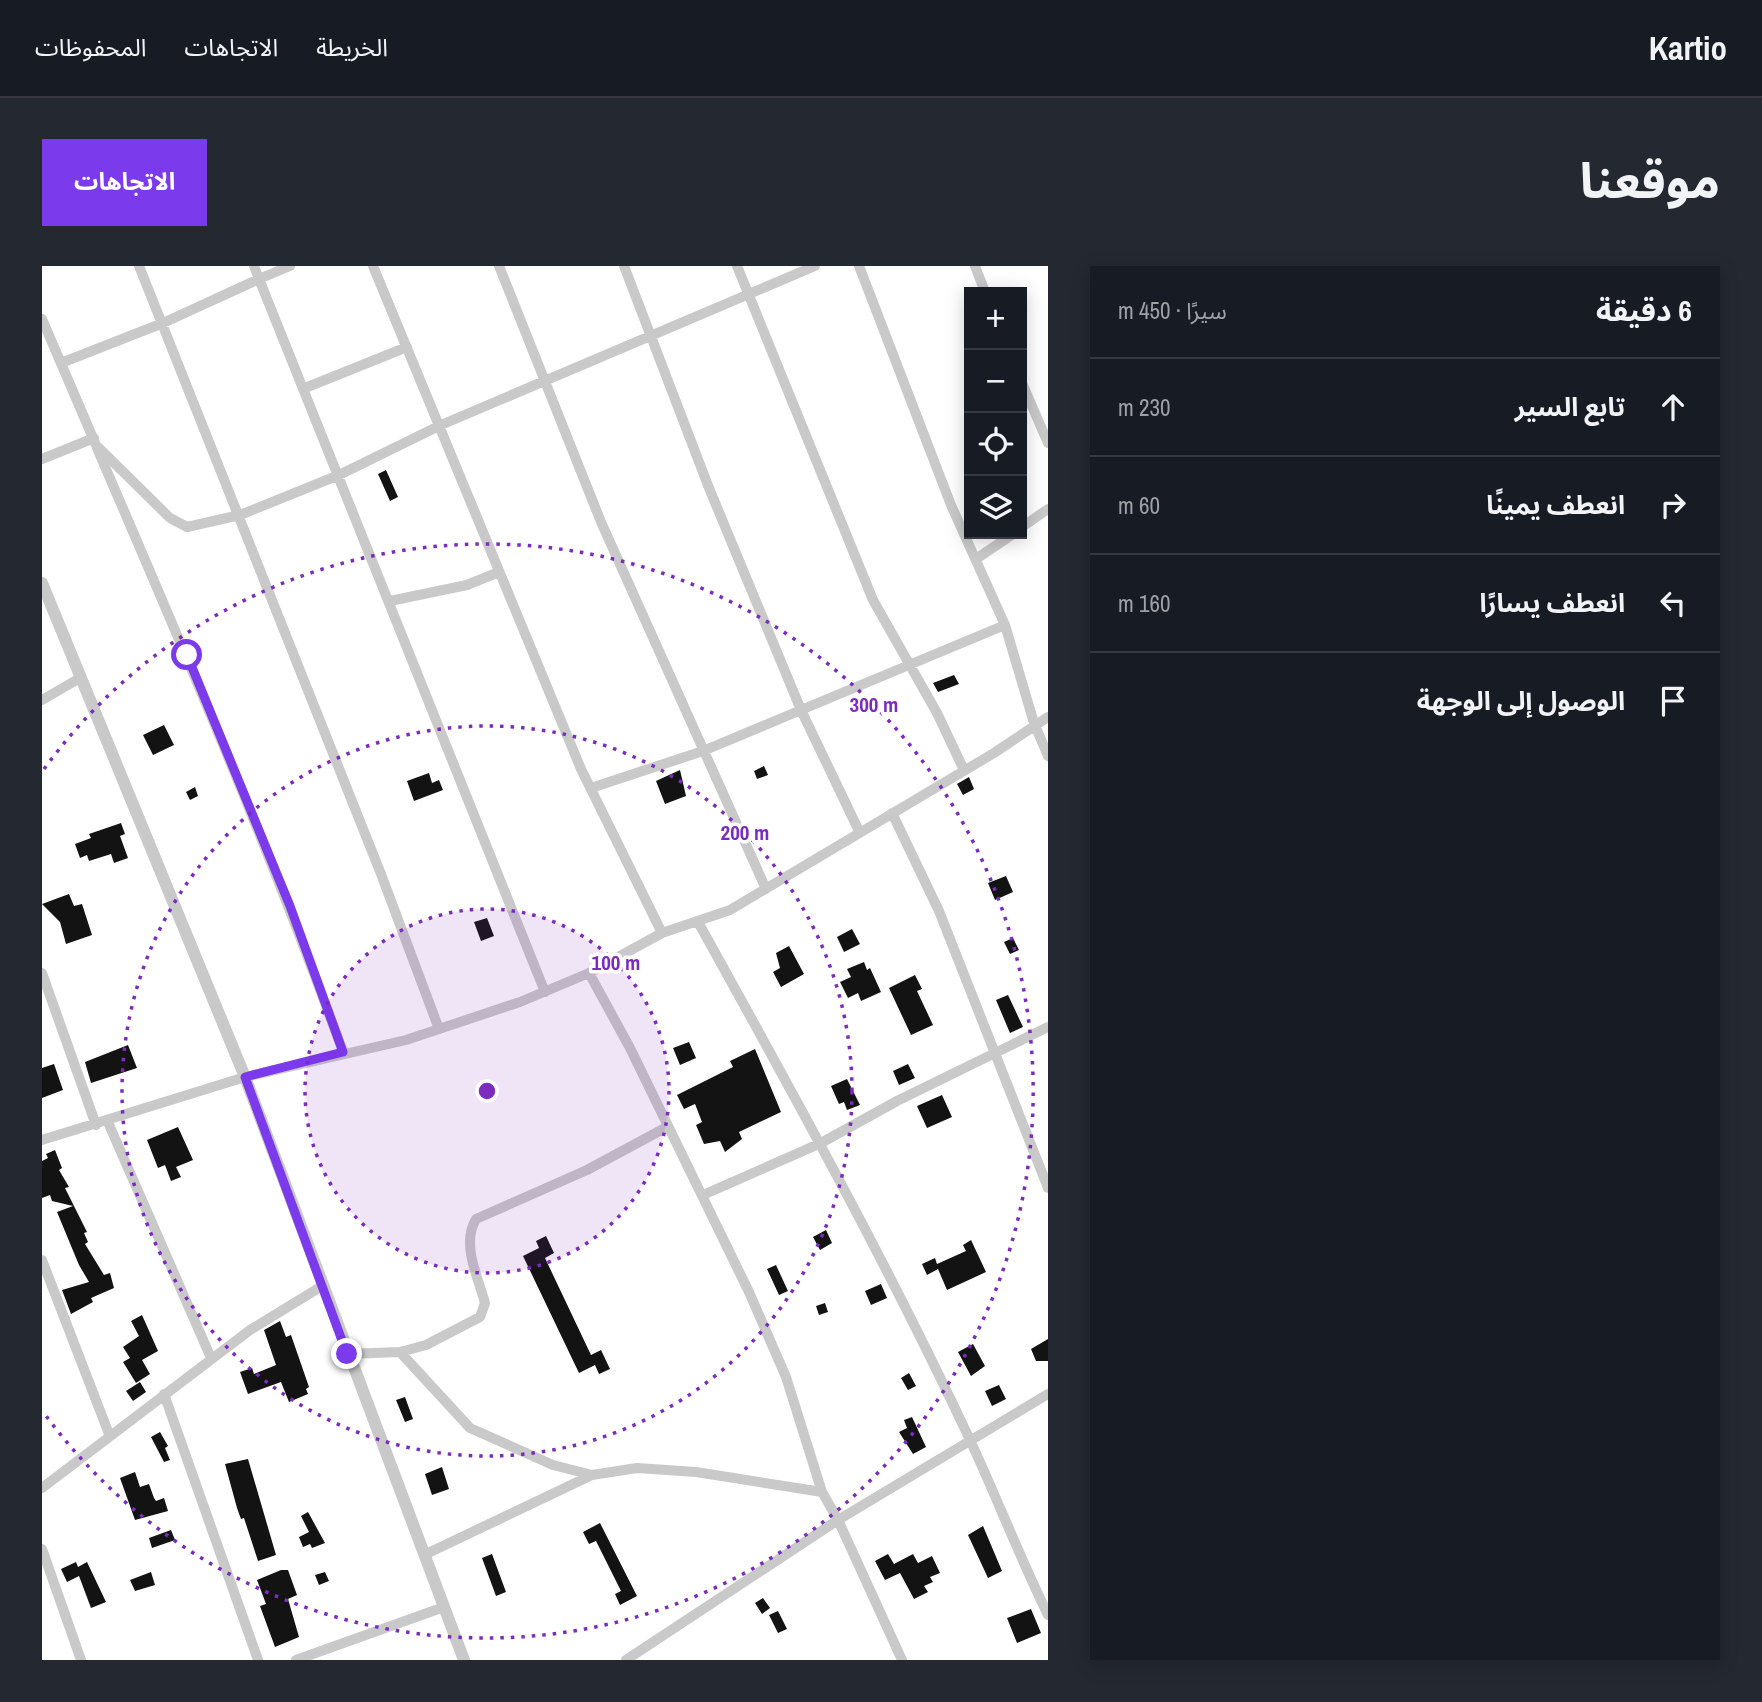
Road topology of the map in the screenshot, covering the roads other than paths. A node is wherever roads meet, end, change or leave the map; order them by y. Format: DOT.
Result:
graph roads {
  1 [pos="139,266"];
  2 [pos="254,266"];
  3 [pos="290,266"];
  4 [pos="373,266"];
  5 [pos="499,266"];
  6 [pos="624,266"];
  7 [pos="737,266"];
  8 [pos="816,266"];
  9 [pos="859,266"];
  10 [pos="975,266"];
  11 [pos="259,279"];
  12 [pos="983,287"];
  13 [pos="749,295"];
  14 [pos="42,319"];
  15 [pos="163,323"];
  16 [pos="652,337"];
  17 [pos="407,347"];
  18 [pos="61,363"];
  19 [pos="545,380"];
  20 [pos="305,388"];
  21 [pos="1027,395"];
  22 [pos="441,425"];
  23 [pos="95,442"];
  24 [pos="1048,443"];
  25 [pos="42,459"];
  26 [pos="339,475"];
  27 [pos="1048,509"];
  28 [pos="240,515"];
  29 [pos="1027,524"];
  30 [pos="1006,539"];
  31 [pos="976,559"];
  32 [pos="499,572"];
  33 [pos="42,583"];
  34 [pos="390,601"];
  35 [pos="1005,625"];
  36 [pos="908,666"];
  37 [pos="80,678"];
  38 [pos="42,700"];
  39 [pos="801,710"];
  40 [pos="1048,716"];
  41 [pos="1034,723"];
  42 [pos="703,751"];
  43 [pos="1048,756"];
  44 [pos="964,770"];
  45 [pos="591,788"];
  46 [pos="892,813"];
  47 [pos="859,831"];
  48 [pos="766,889"];
  49 [pos="698,922"];
  50 [pos="662,933"];
  51 [pos="42,973"];
  52 [pos="589,973"];
  53 [pos="545,992"];
  54 [pos="1048,1027"];
  55 [pos="439,1029"];
  56 [pos="343,1052"];
  57 [pos="996,1054"];
  58 [pos="245,1077"];
  59 [pos="101,1123"];
  60 [pos="667,1127"];
  61 [pos="42,1140"];
  62 [pos="821,1143"];
  63 [pos="1048,1188"];
  64 [pos="703,1195"];
  65 [pos="42,1260"];
  66 [pos="322,1286"];
  67 [pos="400,1352"];
  68 [pos="347,1354"];
  69 [pos="211,1358"];
  70 [pos="164,1394"];
  71 [pos="1048,1394"];
  72 [pos="109,1434"];
  73 [pos="970,1440"];
  74 [pos="592,1475"];
  75 [pos="42,1488"];
  76 [pos="822,1492"];
  77 [pos="838,1520"];
  78 [pos="42,1549"];
  79 [pos="424,1555"];
  80 [pos="444,1607"];
  81 [pos="1048,1615"];
  82 [pos="81,1660"];
  83 [pos="258,1660"];
  84 [pos="296,1660"];
  85 [pos="464,1660"];
  86 [pos="626,1660"];
  87 [pos="902,1660"];
  1 -- 15 [label="street"];
  2 -- 11 [label="street"];
  3 -- 11 [label="street"];
  4 -- 17 [label="street"];
  5 -- 19 [label="street"];
  6 -- 16 [label="street"];
  7 -- 13 [label="street"];
  8 -- 13 [label="street"];
  9 -- 31 [label="street"];
  10 -- 12 [label="street"];
  11 -- 15 [label="street"];
  11 -- 20 [label="street"];
  13 -- 16 [label="street"];
  13 -- 36 [label="street"];
  14 -- 18 [label="street"];
  15 -- 18 [label="street"];
  15 -- 28 [label="street"];
  16 -- 19 [label="street"];
  16 -- 39 [label="street"];
  17 -- 20 [label="street"];
  17 -- 22 [label="street"];
  18 -- 23 [label="street"];
  19 -- 22 [label="street"];
  19 -- 42 [label="street"];
  20 -- 26 [label="street"];
  21 -- 24 [label="street"];
  22 -- 26 [label="street"];
  22 -- 32 [label="street"];
  23 -- 25 [label="street"];
  23 -- 28 [label="street"];
  23 -- 56 [label="street"];
  26 -- 28 [label="street"];
  26 -- 34 [label="street"];
  27 -- 29 [label="street"];
  28 -- 55 [label="street"];
  30 -- 31 [label="street"];
  31 -- 35 [label="street"];
  32 -- 34 [label="street"];
  32 -- 45 [label="street"];
  33 -- 37 [label="street"];
  34 -- 53 [label="street"];
  35 -- 36 [label="street"];
  35 -- 41 [label="street"];
  36 -- 39 [label="street"];
  36 -- 44 [label="street"];
  37 -- 38 [label="street"];
  37 -- 58 [label="street"];
  39 -- 42 [label="street"];
  39 -- 47 [label="street"];
  40 -- 41 [label="street"];
  41 -- 43 [label="street"];
  41 -- 44 [label="street"];
  42 -- 45 [label="street"];
  42 -- 48 [label="street"];
  44 -- 46 [label="street"];
  45 -- 50 [label="street"];
  46 -- 47 [label="street"];
  46 -- 57 [label="street"];
  47 -- 48 [label="street"];
  48 -- 49 [label="street"];
  49 -- 50 [label="street"];
  49 -- 62 [label="street"];
  50 -- 52 [label="street"];
  51 -- 59 [label="street"];
  52 -- 53 [label="street"];
  52 -- 60 [label="street"];
  53 -- 55 [label="street"];
  54 -- 57 [label="street"];
  55 -- 56 [label="street"];
  56 -- 58 [label="street"];
  57 -- 62 [label="street"];
  57 -- 63 [label="street"];
  58 -- 59 [label="street"];
  58 -- 66 [label="street"];
  59 -- 61 [label="street"];
  59 -- 69 [label="street"];
  60 -- 64 [label="street"];
  60 -- 67 [label="street"];
  62 -- 64 [label="street"];
  62 -- 73 [label="street"];
  64 -- 76 [label="street"];
  65 -- 72 [label="street"];
  66 -- 68 [label="street"];
  66 -- 69 [label="street"];
  67 -- 68 [label="street"];
  67 -- 74 [label="street"];
  68 -- 79 [label="street"];
  69 -- 70 [label="street"];
  70 -- 72 [label="street"];
  70 -- 83 [label="street"];
  71 -- 73 [label="street"];
  72 -- 75 [label="street"];
  73 -- 77 [label="street"];
  73 -- 81 [label="street"];
  74 -- 76 [label="street"];
  74 -- 79 [label="street"];
  76 -- 77 [label="street"];
  77 -- 86 [label="street"];
  77 -- 87 [label="street"];
  78 -- 82 [label="street"];
  79 -- 80 [label="street"];
  80 -- 84 [label="street"];
  80 -- 85 [label="street"];
}
